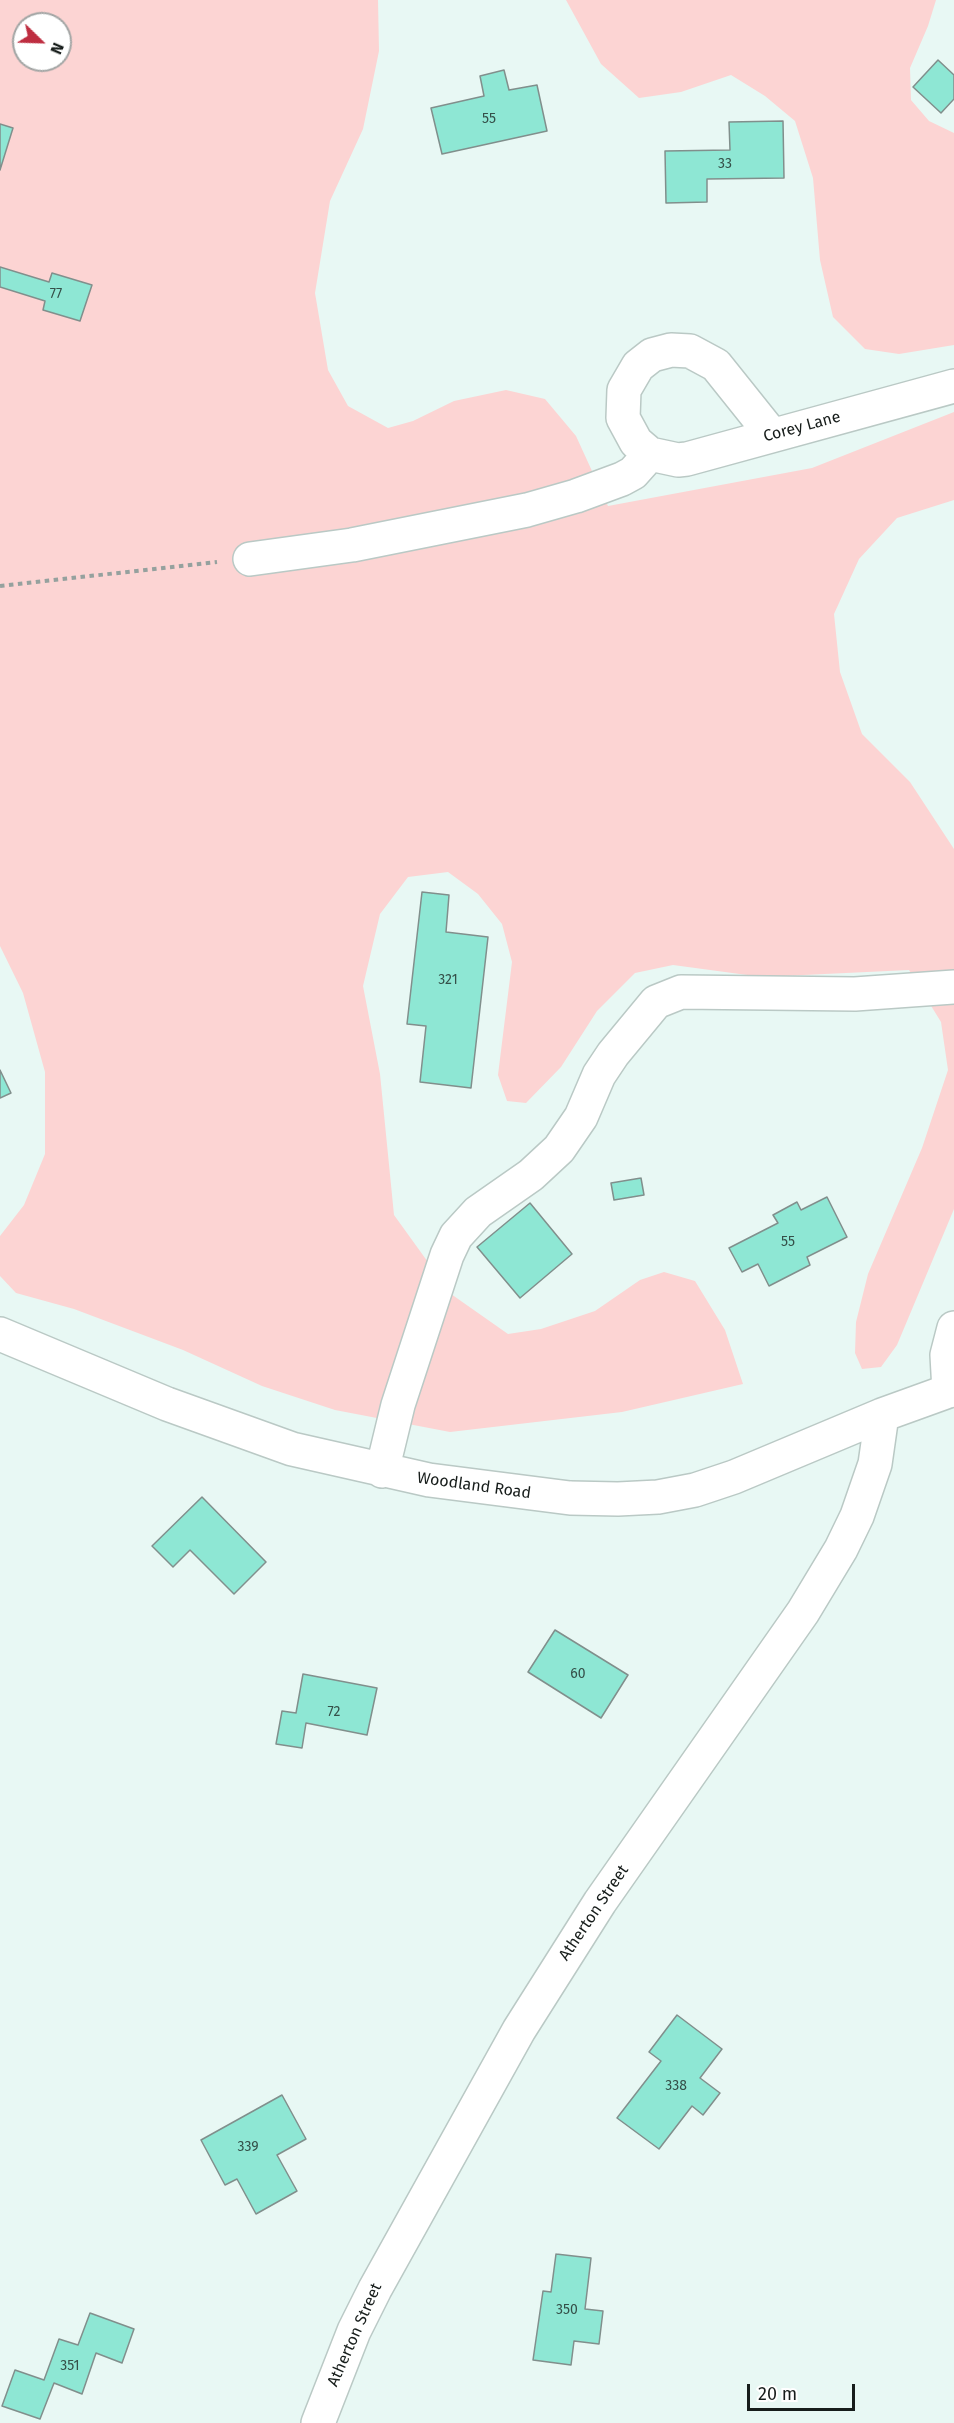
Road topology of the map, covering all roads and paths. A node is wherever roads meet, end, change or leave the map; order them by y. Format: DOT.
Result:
graph roads {
  1 [pos="954,386"];
  2 [pos="772,435"];
  3 [pos="651,454"];
  4 [pos="250,559"];
  5 [pos="0,586"];
  6 [pos="954,987"];
  7 [pos="954,1328"];
  8 [pos="0,1334"];
  9 [pos="951,1390"];
  10 [pos="882,1415"];
  11 [pos="382,1471"];
  12 [pos="318,2423"];
  1 -- 2 [label="street, Corey Lane"];
  2 -- 3 [label="street, Corey Lane"];
  2 -- 3 [label="street"];
  3 -- 4 [label="street"];
  4 -- 5 [label="path"];
  6 -- 11 [label="street"];
  7 -- 9 [label="street"];
  8 -- 11 [label="street, Woodland Road"];
  9 -- 10 [label="street, Woodland Road"];
  10 -- 11 [label="street, Woodland Road"];
  10 -- 12 [label="street, Atherton Street"];
}
